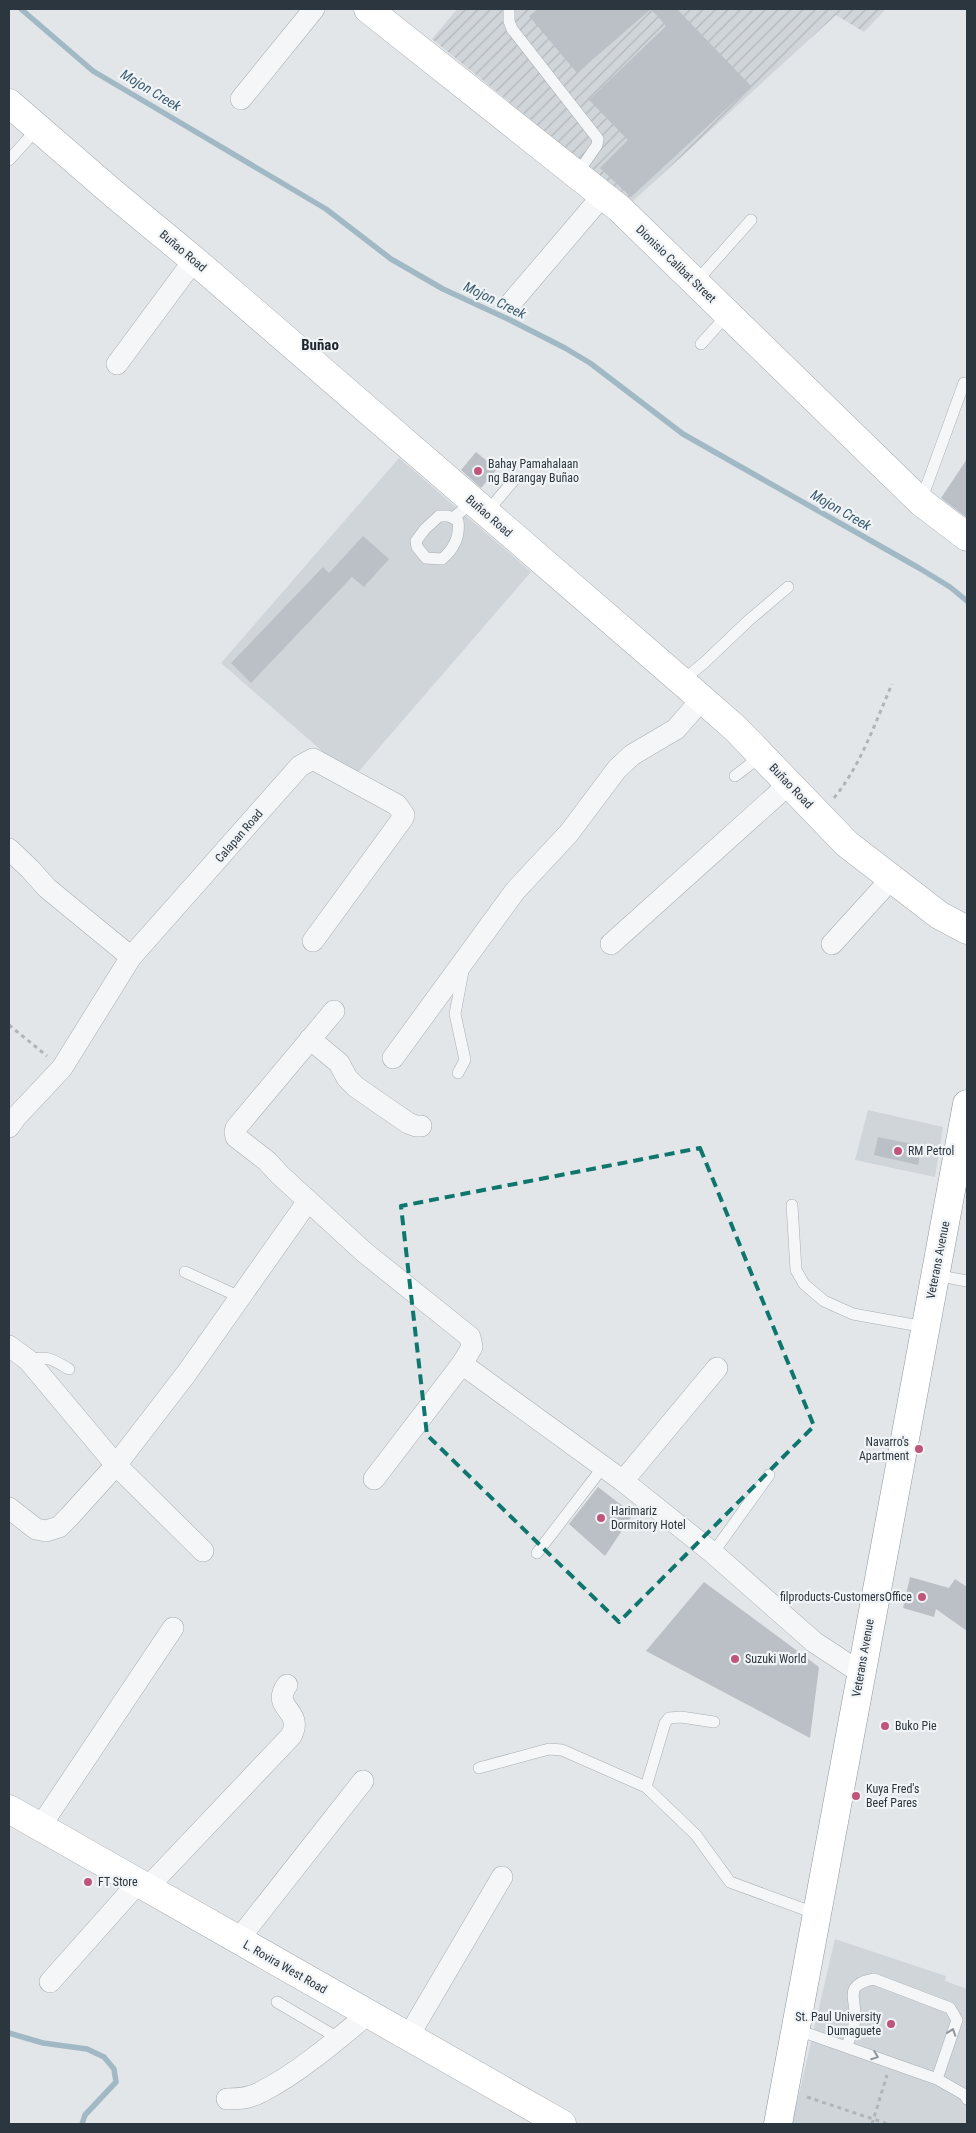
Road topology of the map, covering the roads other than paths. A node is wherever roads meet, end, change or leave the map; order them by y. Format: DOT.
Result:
graph roads {
  1 [pos="314,9"];
  2 [pos="368,9"];
  3 [pos="509,9"];
  4 [pos="241,99"];
  5 [pos="9,103"];
  6 [pos="38,128"];
  7 [pos="9,160"];
  8 [pos="576,174"];
  9 [pos="603,195"];
  10 [pos="752,220"];
  11 [pos="194,260"];
  12 [pos="695,282"];
  13 [pos="511,303"];
  14 [pos="728,314"];
  15 [pos="701,344"];
  16 [pos="117,364"];
  17 [pos="964,383"];
  18 [pos="514,480"];
  19 [pos="921,502"];
  20 [pos="471,511"];
  21 [pos="967,537"];
  22 [pos="788,587"];
  23 [pos="681,682"];
  24 [pos="702,699"];
  25 [pos="762,756"];
  26 [pos="735,776"];
  27 [pos="789,784"];
  28 [pos="9,849"];
  29 [pos="892,878"];
  30 [pos="967,930"];
  31 [pos="313,941"];
  32 [pos="611,944"];
  33 [pos="832,944"];
  34 [pos="132,957"];
  35 [pos="465,959"];
  36 [pos="334,1011"];
  37 [pos="310,1039"];
  38 [pos="393,1058"];
  39 [pos="458,1073"];
  40 [pos="967,1104"];
  41 [pos="421,1126"];
  42 [pos="9,1127"];
  43 [pos="308,1201"];
  44 [pos="792,1205"];
  45 [pos="184,1272"];
  46 [pos="935,1275"];
  47 [pos="967,1281"];
  48 [pos="240,1297"];
  49 [pos="925,1327"];
  50 [pos="9,1346"];
  51 [pos="28,1360"];
  52 [pos="462,1364"];
  53 [pos="717,1368"];
  54 [pos="69,1370"];
  55 [pos="116,1465"];
  56 [pos="603,1467"];
  57 [pos="769,1475"];
  58 [pos="374,1479"];
  59 [pos="623,1481"];
  60 [pos="9,1508"];
  61 [pos="203,1551"];
  62 [pos="538,1553"];
  63 [pos="713,1554"];
  64 [pos="172,1628"];
  65 [pos="861,1673"];
  66 [pos="287,1685"];
  67 [pos="714,1722"];
  68 [pos="479,1768"];
  69 [pos="363,1781"];
  70 [pos="646,1787"];
  71 [pos="9,1809"];
  72 [pos="40,1827"];
  73 [pos="502,1877"];
  74 [pos="142,1886"];
  75 [pos="817,1914"];
  76 [pos="238,1940"];
  77 [pos="50,1982"];
  78 [pos="276,2002"];
  79 [pos="368,2014"];
  80 [pos="795,2029"];
  81 [pos="408,2037"];
  82 [pos="338,2038"];
  83 [pos="847,2046"];
  84 [pos="937,2078"];
  85 [pos="227,2099"];
  86 [pos="967,2099"];
  87 [pos="562,2124"];
  88 [pos="778,2124"];
  1 -- 4 [label="street"];
  2 -- 8 [label="main road, Dionisio Calibat Street"];
  3 -- 8 [label="lane"];
  5 -- 6 [label="main road, Buñao Road"];
  6 -- 7 [label="lane"];
  6 -- 11 [label="main road, Buñao Road"];
  8 -- 9 [label="main road, Dionisio Calibat Street"];
  9 -- 12 [label="main road, Dionisio Calibat Street"];
  9 -- 13 [label="street"];
  10 -- 12 [label="lane"];
  11 -- 16 [label="street"];
  11 -- 20 [label="main road, Buñao Road"];
  12 -- 14 [label="main road, Dionisio Calibat Street"];
  14 -- 15 [label="lane"];
  14 -- 19 [label="main road, Dionisio Calibat Street"];
  17 -- 19 [label="lane"];
  18 -- 20 [label="lane"];
  19 -- 21 [label="main road, Dionisio Calibat Street"];
  20 -- 23 [label="main road, Buñao Road"];
  22 -- 23 [label="lane"];
  23 -- 24 [label="main road, Buñao Road"];
  24 -- 25 [label="main road, Buñao Road"];
  24 -- 35 [label="street"];
  25 -- 26 [label="lane"];
  25 -- 27 [label="main road, Buñao Road"];
  27 -- 29 [label="main road, Buñao Road"];
  27 -- 32 [label="street"];
  28 -- 34 [label="street"];
  29 -- 30 [label="main road, Buñao Road"];
  29 -- 33 [label="street"];
  31 -- 34 [label="street, Calapan Road"];
  34 -- 42 [label="street, Calapan Road"];
  35 -- 38 [label="street"];
  35 -- 39 [label="lane"];
  36 -- 37 [label="street"];
  37 -- 41 [label="street"];
  37 -- 43 [label="street"];
  40 -- 46 [label="main road, Veterans Avenue"];
  43 -- 48 [label="street"];
  43 -- 52 [label="street"];
  44 -- 49 [label="lane"];
  45 -- 48 [label="lane"];
  46 -- 47 [label="lane"];
  46 -- 49 [label="main road, Veterans Avenue"];
  48 -- 55 [label="street"];
  49 -- 65 [label="main road, Veterans Avenue"];
  50 -- 51 [label="street"];
  51 -- 54 [label="lane"];
  51 -- 55 [label="street"];
  52 -- 56 [label="street"];
  52 -- 58 [label="street"];
  53 -- 59 [label="street"];
  55 -- 60 [label="street"];
  55 -- 61 [label="street"];
  56 -- 59 [label="street"];
  56 -- 62 [label="lane"];
  57 -- 63 [label="lane"];
  59 -- 63 [label="street"];
  63 -- 65 [label="street"];
  64 -- 72 [label="street"];
  65 -- 75 [label="main road, Veterans Avenue"];
  66 -- 74 [label="street"];
  67 -- 70 [label="lane"];
  68 -- 70 [label="lane"];
  69 -- 76 [label="street"];
  70 -- 75 [label="lane"];
  71 -- 72 [label="main road, L. Rovira West Road"];
  72 -- 74 [label="main road, L. Rovira West Road"];
  73 -- 81 [label="street"];
  74 -- 76 [label="main road, L. Rovira West Road"];
  74 -- 77 [label="street"];
  75 -- 80 [label="main road, Veterans Avenue"];
  76 -- 79 [label="main road, L. Rovira West Road"];
  78 -- 82 [label="lane"];
  79 -- 81 [label="main road, L. Rovira West Road"];
  79 -- 82 [label="street"];
  80 -- 83 [label="lane"];
  80 -- 88 [label="main road, Veterans Avenue"];
  81 -- 87 [label="main road, L. Rovira West Road"];
  82 -- 85 [label="street"];
  83 -- 84 [label="lane, one-way"];
  84 -- 83 [label="lane, one-way"];
  84 -- 86 [label="lane"];
}
